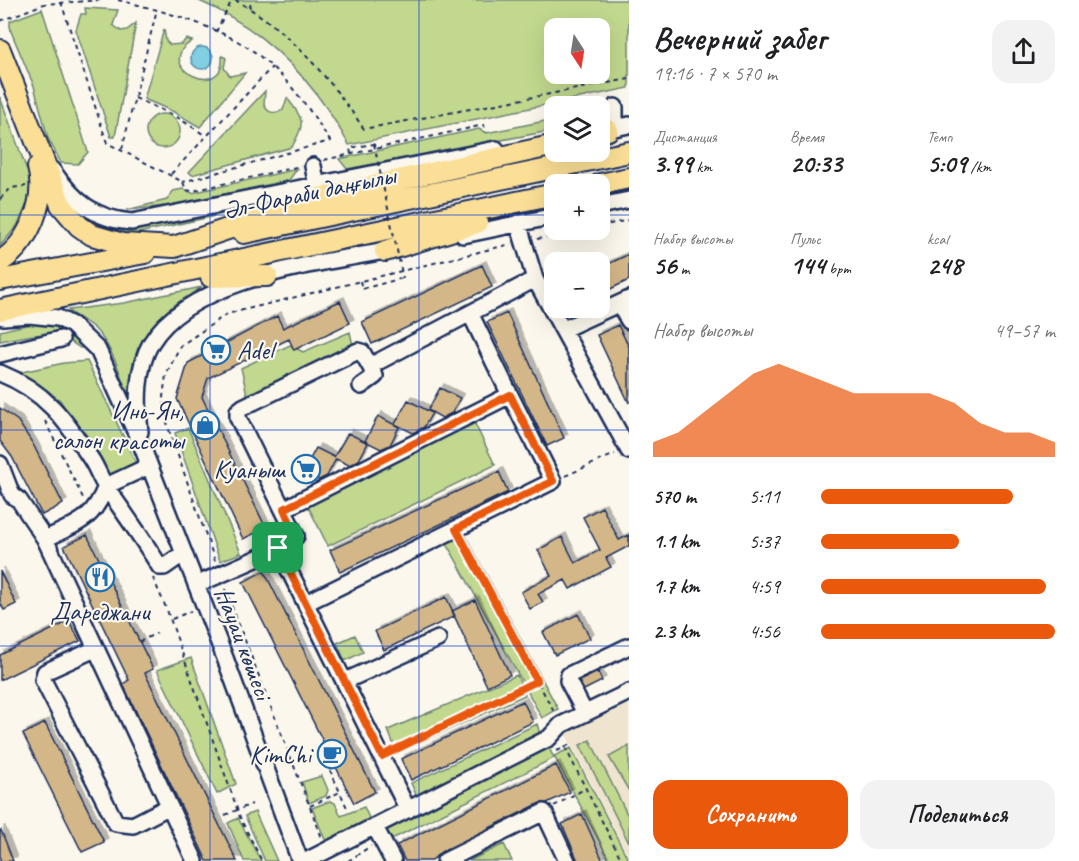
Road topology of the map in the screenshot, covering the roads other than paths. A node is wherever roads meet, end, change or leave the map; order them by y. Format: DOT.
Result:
graph roads {
  1 [pos="0,50"];
  2 [pos="615,107"];
  3 [pos="610,129"];
  4 [pos="33,139"];
  5 [pos="544,141"];
  6 [pos="544,147"];
  7 [pos="629,152"];
  8 [pos="312,164"];
  9 [pos="629,178"];
  10 [pos="610,182"];
  11 [pos="317,186"];
  12 [pos="544,198"];
  13 [pos="544,200"];
  14 [pos="629,200"];
  15 [pos="610,204"];
  16 [pos="544,218"];
  17 [pos="518,223"];
  18 [pos="174,247"];
  19 [pos="385,251"];
  20 [pos="0,262"];
  21 [pos="267,276"];
  22 [pos="160,278"];
  23 [pos="0,279"];
  24 [pos="535,279"];
  25 [pos="624,302"];
  26 [pos="0,309"];
  27 [pos="471,315"];
  28 [pos="0,318"];
  29 [pos="629,321"];
  30 [pos="564,329"];
  31 [pos="61,339"];
  32 [pos="0,354"];
  33 [pos="370,366"];
  34 [pos="0,373"];
  35 [pos="361,386"];
  36 [pos="510,395"];
  37 [pos="141,444"];
  38 [pos="628,450"];
  39 [pos="0,464"];
  40 [pos="149,466"];
  41 [pos="106,486"];
  42 [pos="6,495"];
  43 [pos="284,509"];
  44 [pos="45,539"];
  45 [pos="278,548"];
  46 [pos="184,553"];
  47 [pos="196,585"];
  48 [pos="306,603"];
  49 [pos="438,639"];
  50 [pos="629,646"];
  51 [pos="95,649"];
  52 [pos="345,681"];
  53 [pos="629,692"];
  54 [pos="585,713"];
  55 [pos="168,807"];
  56 [pos="408,810"];
  57 [pos="378,833"];
  58 [pos="195,861"];
  59 [pos="300,861"];
  60 [pos="306,861"];
  61 [pos="393,861"];
  62 [pos="445,861"];
  63 [pos="567,861"];
  1 -- 4 [label="main road"];
  2 -- 3 [label="street"];
  4 -- 11 [label="street"];
  4 -- 18 [label="main road"];
  4 -- 20 [label="main road"];
  5 -- 11 [label="street"];
  6 -- 18 [label="main road"];
  7 -- 18 [label="main road, Әл-Фараби даңғылы"];
  8 -- 11 [label="street"];
  9 -- 10 [label="main road"];
  12 -- 22 [label="main road, Әл-Фараби даңғылы"];
  13 -- 19 [label="main road"];
  14 -- 15 [label="street"];
  16 -- 17 [label="street"];
  17 -- 19 [label="street"];
  17 -- 24 [label="street"];
  18 -- 23 [label="main road, Әл-Фараби даңғылы"];
  19 -- 21 [label="street"];
  21 -- 22 [label="main road"];
  21 -- 37 [label="street, Науаи көшесі"];
  22 -- 26 [label="main road, Әл-Фараби даңғылы"];
  24 -- 27 [label="street"];
  24 -- 30 [label="street"];
  25 -- 29 [label="street"];
  25 -- 30 [label="street"];
  27 -- 33 [label="street"];
  27 -- 36 [label="street"];
  28 -- 37 [label="street, Науаи көшесі"];
  30 -- 38 [label="street"];
  31 -- 32 [label="street"];
  33 -- 35 [label="street"];
  33 -- 43 [label="street"];
  34 -- 41 [label="street"];
  36 -- 43 [label="street"];
  36 -- 48 [label="street"];
  37 -- 40 [label="street, Науаи көшесі"];
  39 -- 42 [label="street"];
  40 -- 41 [label="street"];
  40 -- 46 [label="street, Науаи көшесі"];
  41 -- 44 [label="street"];
  41 -- 46 [label="street"];
  42 -- 44 [label="street"];
  43 -- 45 [label="street"];
  44 -- 51 [label="street"];
  45 -- 47 [label="street"];
  45 -- 48 [label="street"];
  46 -- 47 [label="street, Науаи көшесі"];
  47 -- 59 [label="street, Науаи көшесі"];
  48 -- 52 [label="street"];
  49 -- 52 [label="street"];
  50 -- 54 [label="street"];
  51 -- 55 [label="street"];
  51 -- 55 [label="street"];
  52 -- 56 [label="street"];
  53 -- 54 [label="street"];
  54 -- 56 [label="street"];
  55 -- 58 [label="street"];
  56 -- 57 [label="street"];
  57 -- 60 [label="street"];
  57 -- 61 [label="street"];
  62 -- 63 [label="street"];
}
